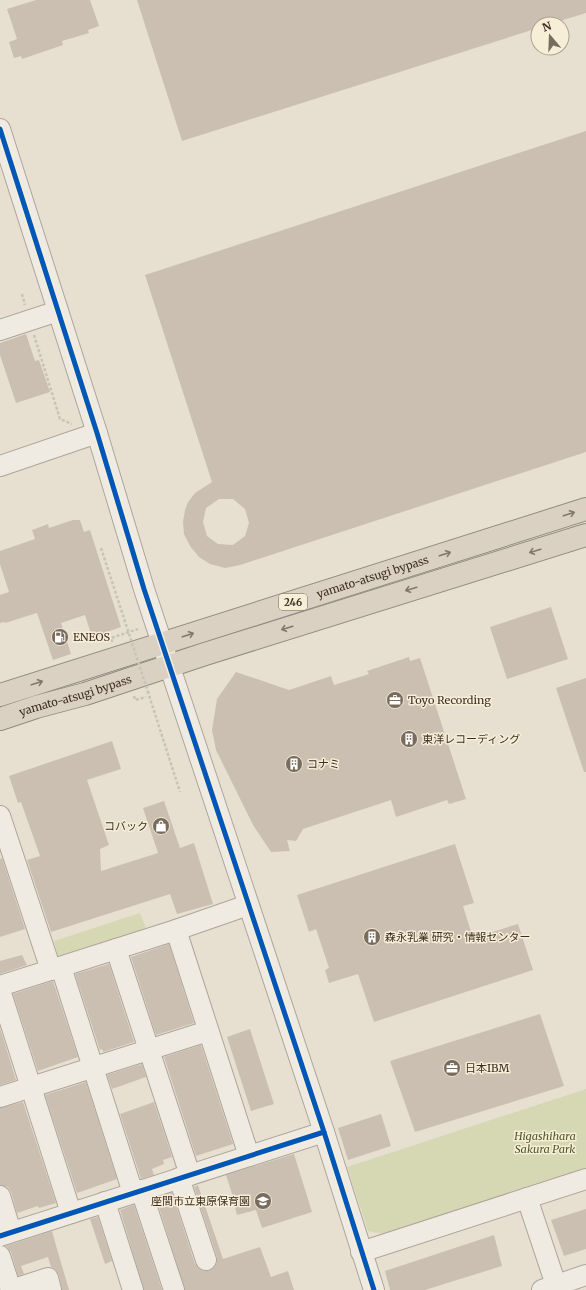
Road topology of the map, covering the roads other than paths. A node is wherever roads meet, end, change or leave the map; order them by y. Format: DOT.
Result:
graph roads {
  1 [pos="0,129"];
  2 [pos="58,311"];
  3 [pos="0,330"];
  4 [pos="97,433"];
  5 [pos="0,466"];
  6 [pos="586,509"];
  7 [pos="586,535"];
  8 [pos="162,644"];
  9 [pos="169,666"];
  10 [pos="0,695"];
  11 [pos="0,719"];
  12 [pos="0,816"];
  13 [pos="248,905"];
  14 [pos="176,930"];
  15 [pos="116,949"];
  16 [pos="56,969"];
  17 [pos="0,986"];
  18 [pos="0,990"];
  19 [pos="208,1031"];
  20 [pos="149,1050"];
  21 [pos="93,1068"];
  22 [pos="31,1087"];
  23 [pos="0,1097"];
  24 [pos="324,1132"];
  25 [pos="249,1156"];
  26 [pos="184,1177"];
  27 [pos="586,1179"];
  28 [pos="137,1192"];
  29 [pos="0,1196"];
  30 [pos="527,1198"];
  31 [pos="105,1202"];
  32 [pos="71,1213"];
  33 [pos="6,1234"];
  34 [pos="362,1252"];
  35 [pos="0,1256"];
  36 [pos="206,1260"];
  37 [pos="586,1275"];
  38 [pos="549,1287"];
  39 [pos="11,1290"];
  40 [pos="51,1290"];
  41 [pos="133,1290"];
  42 [pos="174,1290"];
  43 [pos="374,1290"];
  1 -- 2 [label="street"];
  2 -- 3 [label="street"];
  2 -- 4 [label="street"];
  4 -- 5 [label="street"];
  4 -- 8 [label="street"];
  8 -- 6 [label="highway, yamato-atsugi bypass / 246, one-way"];
  7 -- 9 [label="highway, yamato-atsugi bypass / 246, one-way"];
  8 -- 9 [label="street"];
  10 -- 8 [label="highway, yamato-atsugi bypass / 246, one-way"];
  9 -- 11 [label="highway, yamato-atsugi bypass / 246"];
  9 -- 13 [label="street"];
  12 -- 16 [label="street"];
  13 -- 14 [label="street"];
  13 -- 24 [label="street"];
  14 -- 15 [label="street"];
  14 -- 19 [label="street"];
  15 -- 16 [label="street"];
  15 -- 20 [label="street"];
  16 -- 17 [label="street"];
  16 -- 21 [label="street"];
  18 -- 22 [label="street"];
  19 -- 20 [label="street"];
  19 -- 25 [label="street"];
  20 -- 21 [label="street"];
  20 -- 26 [label="street"];
  21 -- 22 [label="street"];
  21 -- 28 [label="street"];
  22 -- 23 [label="street"];
  22 -- 32 [label="street"];
  24 -- 25 [label="street"];
  24 -- 34 [label="street"];
  25 -- 26 [label="street"];
  26 -- 28 [label="street"];
  26 -- 36 [label="street"];
  27 -- 30 [label="street"];
  28 -- 31 [label="street"];
  28 -- 42 [label="street"];
  29 -- 33 [label="street"];
  30 -- 34 [label="street"];
  30 -- 38 [label="street"];
  31 -- 32 [label="street"];
  31 -- 41 [label="street"];
  32 -- 33 [label="street"];
  34 -- 43 [label="street"];
  35 -- 39 [label="street"];
  37 -- 38 [label="street"];
  39 -- 40 [label="street"];
}
